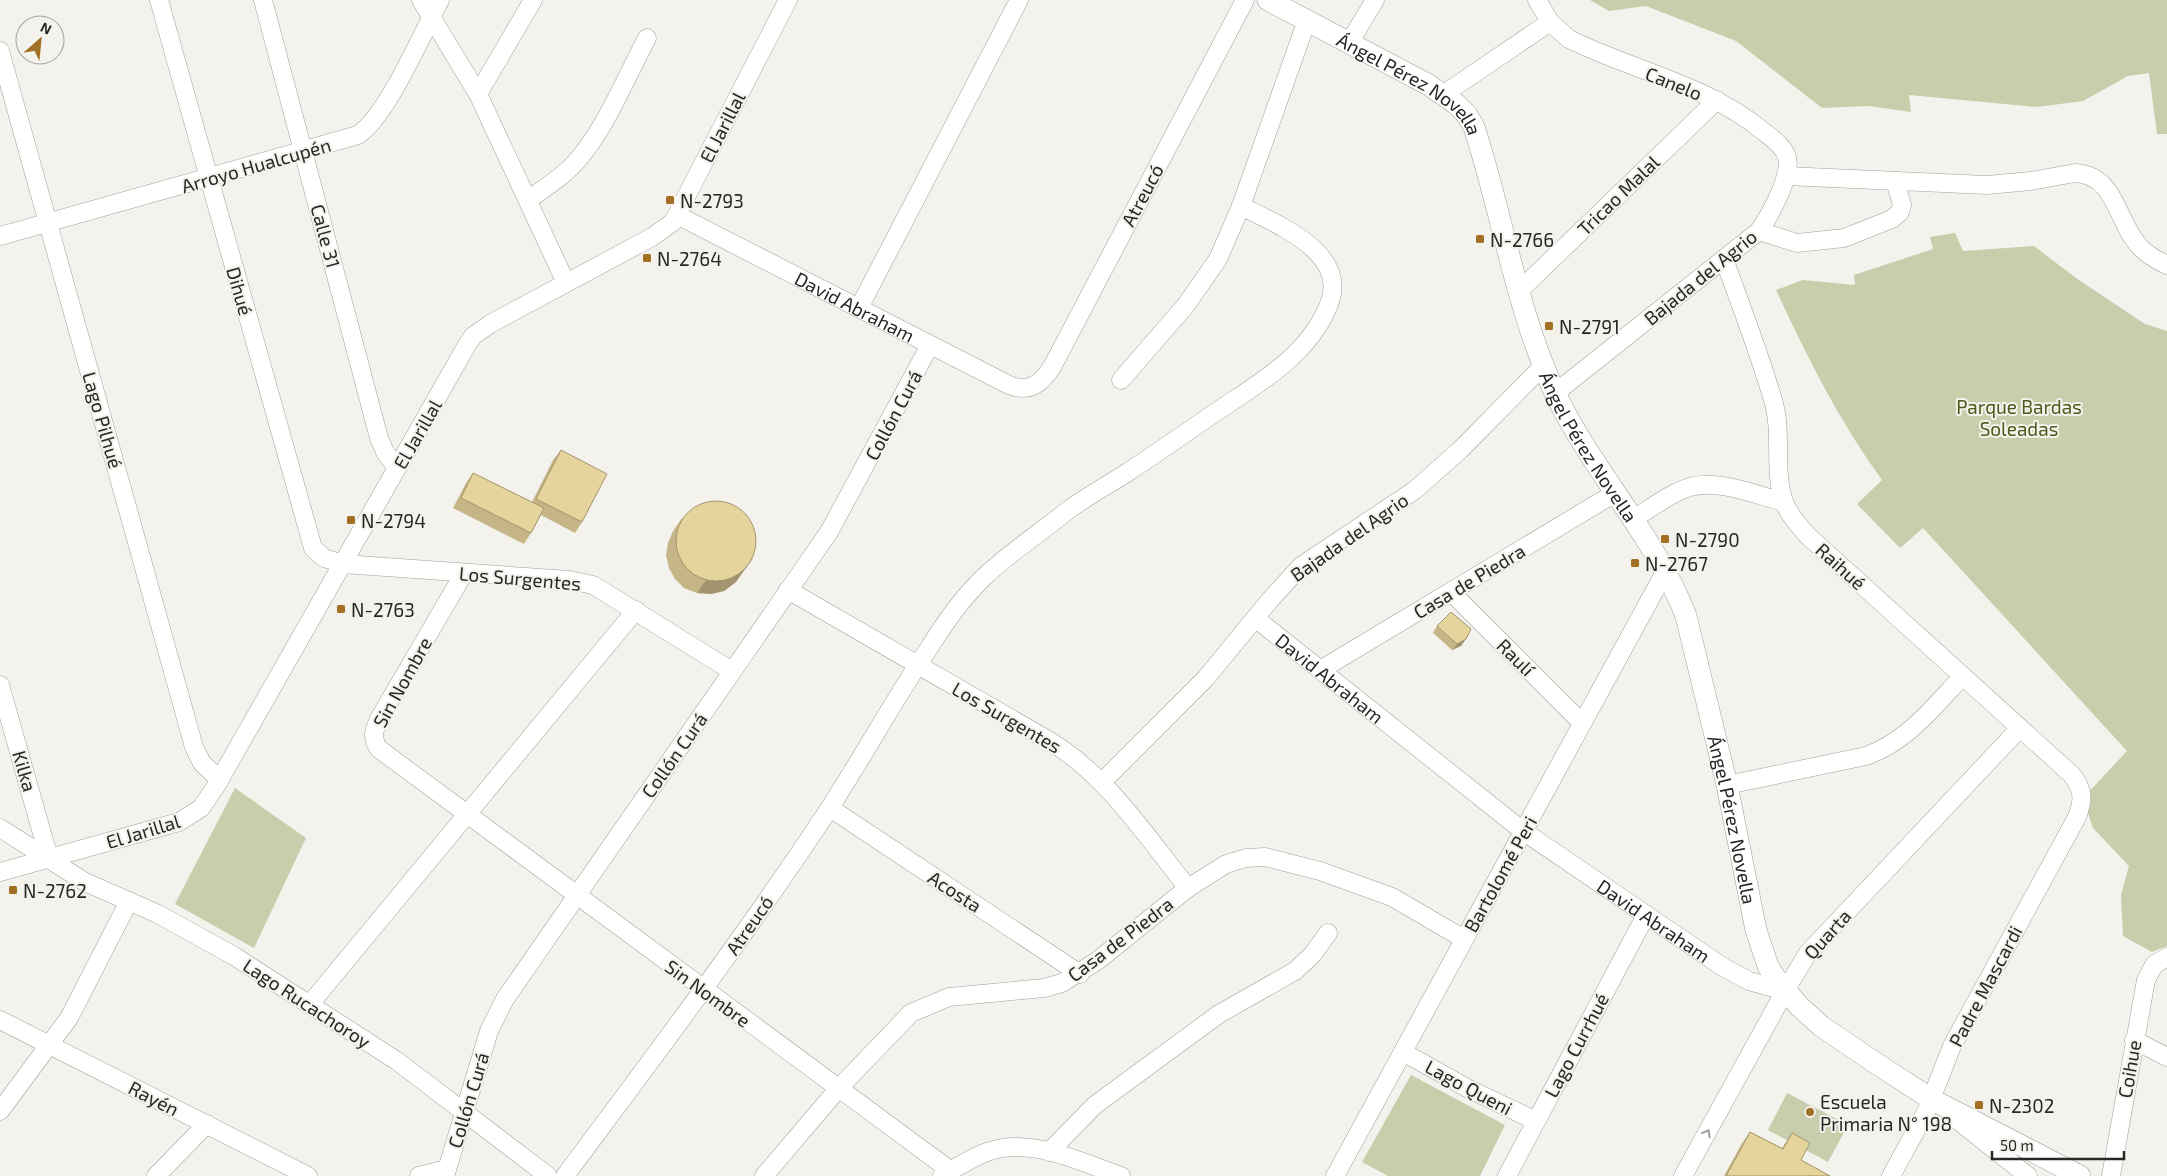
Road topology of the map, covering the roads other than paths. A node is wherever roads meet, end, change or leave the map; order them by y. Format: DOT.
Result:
graph roads {
  1 [pos="159,0"];
  2 [pos="263,0"];
  3 [pos="421,0"];
  4 [pos="440,0"];
  5 [pos="533,0"];
  6 [pos="788,0"];
  7 [pos="1019,0"];
  8 [pos="1245,0"];
  9 [pos="1268,0"];
  10 [pos="1375,0"];
  11 [pos="1537,0"];
  12 [pos="431,16"];
  13 [pos="1306,20"];
  14 [pos="1550,22"];
  15 [pos="647,38"];
  16 [pos="1349,43"];
  17 [pos="0,52"];
  18 [pos="478,94"];
  19 [pos="1444,94"];
  20 [pos="1717,100"];
  21 [pos="304,151"];
  22 [pos="1787,158"];
  23 [pos="1786,176"];
  24 [pos="208,178"];
  25 [pos="1895,181"];
  26 [pos="528,200"];
  27 [pos="1241,206"];
  28 [pos="677,215"];
  29 [pos="48,223"];
  30 [pos="1759,231"];
  31 [pos="0,236"];
  32 [pos="1724,259"];
  33 [pos="2167,265"];
  34 [pos="566,283"];
  35 [pos="1519,291"];
  36 [pos="860,308"];
  37 [pos="930,345"];
  38 [pos="1543,366"];
  39 [pos="1121,380"];
  40 [pos="1034,387"];
  41 [pos="1556,393"];
  42 [pos="397,468"];
  43 [pos="1615,493"];
  44 [pos="1784,502"];
  45 [pos="1632,520"];
  46 [pos="343,564"];
  47 [pos="1664,572"];
  48 [pos="464,573"];
  49 [pos="788,590"];
  50 [pos="1450,592"];
  51 [pos="636,610"];
  52 [pos="1255,618"];
  53 [pos="918,664"];
  54 [pos="1322,669"];
  55 [pos="732,671"];
  56 [pos="1963,676"];
  57 [pos="0,685"];
  58 [pos="1582,722"];
  59 [pos="2020,728"];
  60 [pos="220,780"];
  61 [pos="1102,782"];
  62 [pos="1727,785"];
  63 [pos="2083,798"];
  64 [pos="830,808"];
  65 [pos="467,815"];
  66 [pos="0,828"];
  67 [pos="1523,831"];
  68 [pos="49,858"];
  69 [pos="0,872"];
  70 [pos="1188,888"];
  71 [pos="576,895"];
  72 [pos="129,901"];
  73 [pos="1646,915"];
  74 [pos="1328,933"];
  75 [pos="1464,939"];
  76 [pos="2160,961"];
  77 [pos="1080,974"];
  78 [pos="704,990"];
  79 [pos="1785,991"];
  80 [pos="310,1004"];
  81 [pos="0,1020"];
  82 [pos="2134,1040"];
  83 [pos="50,1045"];
  84 [pos="1403,1052"];
  85 [pos="2167,1057"];
  86 [pos="838,1089"];
  87 [pos="1931,1099"];
  88 [pos="464,1110"];
  89 [pos="0,1111"];
  90 [pos="1536,1121"];
  91 [pos="207,1124"];
  92 [pos="1049,1152"];
  93 [pos="446,1173"];
  94 [pos="946,1174"];
  95 [pos="1340,1174"];
  96 [pos="156,1176"];
  97 [pos="308,1176"];
  98 [pos="419,1176"];
  99 [pos="548,1176"];
  100 [pos="565,1176"];
  101 [pos="764,1176"];
  102 [pos="1122,1176"];
  103 [pos="1507,1176"];
  104 [pos="1683,1176"];
  105 [pos="1890,1176"];
  106 [pos="2028,1176"];
  107 [pos="2080,1176"];
  108 [pos="2111,1176"];
  1 -- 24 [label="street, Dihué"];
  2 -- 21 [label="street, Calle 31"];
  3 -- 12 [label="street"];
  4 -- 12 [label="street, Arroyo Hualcupén"];
  5 -- 18 [label="street"];
  6 -- 28 [label="street, El Jarillal"];
  7 -- 36 [label="street"];
  8 -- 40 [label="street, Atreucó"];
  9 -- 13 [label="main road, Ángel Pérez Novella"];
  10 -- 16 [label="street"];
  11 -- 14 [label="street"];
  12 -- 18 [label="street"];
  12 -- 21 [label="street, Arroyo Hualcupén"];
  13 -- 16 [label="main road, Ángel Pérez Novella"];
  13 -- 27 [label="street"];
  14 -- 19 [label="street"];
  14 -- 20 [label="street, Canelo"];
  15 -- 26 [label="street"];
  16 -- 19 [label="main road, Ángel Pérez Novella"];
  17 -- 29 [label="street, Lago Pilhué"];
  18 -- 26 [label="street"];
  19 -- 35 [label="main road, Ángel Pérez Novella"];
  20 -- 22 [label="street, Canelo"];
  20 -- 35 [label="street, Tricao Malal"];
  21 -- 24 [label="street, Arroyo Hualcupén"];
  21 -- 42 [label="street, Calle 31"];
  22 -- 23 [label="street, Bajada del Agrio"];
  23 -- 25 [label="street"];
  23 -- 30 [label="street, Bajada del Agrio"];
  24 -- 29 [label="street, Arroyo Hualcupén"];
  24 -- 46 [label="street, Dihué"];
  25 -- 30 [label="street"];
  25 -- 33 [label="street"];
  26 -- 34 [label="street"];
  27 -- 39 [label="street"];
  27 -- 53 [label="street, Atreucó"];
  28 -- 34 [label="street, El Jarillal"];
  28 -- 36 [label="street, David Abraham"];
  29 -- 31 [label="street, Arroyo Hualcupén"];
  29 -- 60 [label="street, Lago Pilhué"];
  30 -- 32 [label="street, Bajada del Agrio"];
  32 -- 41 [label="street, Bajada del Agrio"];
  32 -- 44 [label="street, Raihué"];
  34 -- 42 [label="street, El Jarillal"];
  35 -- 38 [label="main road, Ángel Pérez Novella"];
  36 -- 37 [label="street, David Abraham"];
  37 -- 40 [label="street, David Abraham"];
  37 -- 49 [label="street, Collón Curá"];
  38 -- 41 [label="main road, Ángel Pérez Novella"];
  38 -- 52 [label="street, Bajada del Agrio"];
  41 -- 43 [label="main road, Ángel Pérez Novella"];
  42 -- 46 [label="street, El Jarillal"];
  43 -- 45 [label="main road, Ángel Pérez Novella"];
  43 -- 50 [label="street, Casa de Piedra"];
  44 -- 45 [label="street"];
  44 -- 56 [label="street, Raihué"];
  45 -- 47 [label="main road, Ángel Pérez Novella"];
  46 -- 48 [label="street, Los Surgentes"];
  46 -- 60 [label="street, El Jarillal"];
  47 -- 58 [label="street, Bartolomé Peri"];
  47 -- 62 [label="main road, Ángel Pérez Novella"];
  48 -- 51 [label="street, Los Surgentes"];
  48 -- 65 [label="street, Sin Nombre"];
  49 -- 53 [label="street, Los Surgentes"];
  49 -- 55 [label="street, Collón Curá"];
  50 -- 54 [label="street, Casa de Piedra"];
  50 -- 58 [label="street, Raulí"];
  51 -- 55 [label="street, Los Surgentes"];
  51 -- 65 [label="street"];
  52 -- 54 [label="street, David Abraham"];
  52 -- 61 [label="street, Bajada del Agrio"];
  53 -- 61 [label="street, Los Surgentes"];
  53 -- 64 [label="street, Atreucó"];
  54 -- 67 [label="street, David Abraham"];
  55 -- 71 [label="street, Collón Curá"];
  56 -- 59 [label="street, Raihué"];
  56 -- 62 [label="street"];
  57 -- 68 [label="street, Kilka"];
  58 -- 67 [label="street, Bartolomé Peri"];
  59 -- 63 [label="street, Raihué"];
  59 -- 79 [label="street, Quarta"];
  60 -- 68 [label="street, El Jarillal"];
  61 -- 70 [label="street, Los Surgentes"];
  62 -- 79 [label="main road, Ángel Pérez Novella"];
  63 -- 87 [label="street, Padre Mascardi"];
  64 -- 77 [label="street, Acosta"];
  64 -- 78 [label="street, Atreucó"];
  65 -- 71 [label="street, Sin Nombre"];
  65 -- 80 [label="street"];
  66 -- 68 [label="street, Lago Rucachoroy"];
  67 -- 73 [label="street, David Abraham"];
  67 -- 75 [label="street, Bartolomé Peri"];
  68 -- 69 [label="street, El Jarillal"];
  68 -- 72 [label="street, Lago Rucachoroy"];
  70 -- 75 [label="street, Casa de Piedra"];
  70 -- 77 [label="street, Casa de Piedra"];
  71 -- 78 [label="street, Sin Nombre"];
  71 -- 88 [label="street, Collón Curá"];
  72 -- 80 [label="street, Lago Rucachoroy"];
  72 -- 83 [label="street"];
  73 -- 79 [label="street, David Abraham"];
  73 -- 90 [label="street, Lago Currhué"];
  74 -- 92 [label="street"];
  75 -- 84 [label="street, Bartolomé Peri"];
  76 -- 82 [label="street, Coihue"];
  77 -- 86 [label="street, Casa de Piedra"];
  78 -- 86 [label="street, Sin Nombre"];
  78 -- 100 [label="street, Atreucó"];
  79 -- 87 [label="main road, David Abraham"];
  104 -- 79 [label="street, Quarta, one-way"];
  80 -- 88 [label="street, Lago Rucachoroy"];
  81 -- 83 [label="street, Rayén"];
  82 -- 85 [label="street"];
  82 -- 108 [label="street, Coihue"];
  83 -- 89 [label="street"];
  83 -- 91 [label="street, Rayén"];
  84 -- 90 [label="street, Lago Queni"];
  84 -- 95 [label="street, Bartolomé Peri"];
  86 -- 94 [label="street, Sin Nombre"];
  86 -- 101 [label="street, Casa de Piedra"];
  87 -- 105 [label="street, Padre Mascardi"];
  87 -- 106 [label="street"];
  87 -- 107 [label="main road, David Abraham"];
  88 -- 93 [label="street, Collón Curá"];
  88 -- 99 [label="street, Lago Rucachoroy"];
  90 -- 103 [label="street, Lago Currhué"];
  91 -- 96 [label="street"];
  91 -- 97 [label="street, Rayén"];
  92 -- 94 [label="street"];
  92 -- 102 [label="street"];
  93 -- 98 [label="street"];
}
